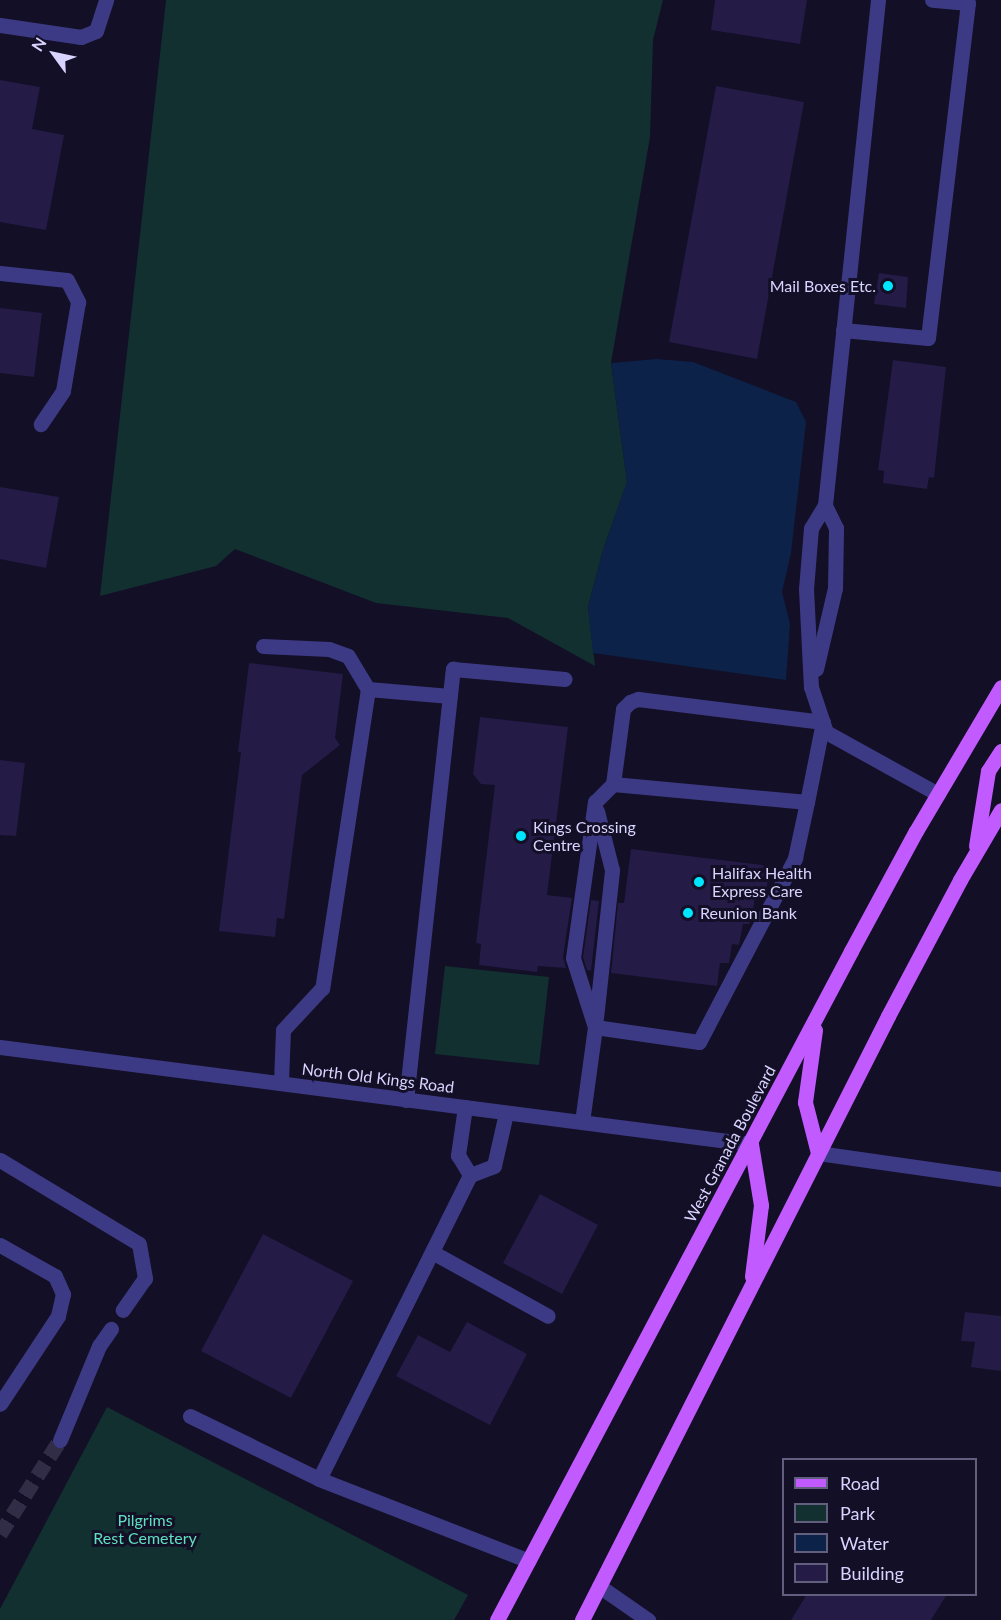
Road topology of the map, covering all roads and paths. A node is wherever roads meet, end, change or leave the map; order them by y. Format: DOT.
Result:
graph roads {
  1 [pos="106,0"];
  2 [pos="878,0"];
  3 [pos="932,0"];
  4 [pos="0,25"];
  5 [pos="0,273"];
  6 [pos="843,330"];
  7 [pos="41,423"];
  8 [pos="825,505"];
  9 [pos="263,646"];
  10 [pos="565,679"];
  11 [pos="811,687"];
  12 [pos="1001,687"];
  13 [pos="368,688"];
  14 [pos="450,696"];
  15 [pos="823,722"];
  16 [pos="1001,751"];
  17 [pos="613,784"];
  18 [pos="938,794"];
  19 [pos="595,802"];
  20 [pos="807,802"];
  21 [pos="1001,810"];
  22 [pos="974,857"];
  23 [pos="816,1018"];
  24 [pos="595,1027"];
  25 [pos="0,1047"];
  26 [pos="281,1083"];
  27 [pos="406,1100"];
  28 [pos="465,1107"];
  29 [pos="506,1113"];
  30 [pos="582,1122"];
  31 [pos="751,1144"];
  32 [pos="818,1153"];
  33 [pos="0,1160"];
  34 [pos="470,1174"];
  35 [pos="1001,1179"];
  36 [pos="0,1245"];
  37 [pos="432,1252"];
  38 [pos="750,1288"];
  39 [pos="123,1310"];
  40 [pos="548,1316"];
  41 [pos="111,1329"];
  42 [pos="0,1404"];
  43 [pos="190,1416"];
  44 [pos="60,1440"];
  45 [pos="319,1479"];
  46 [pos="529,1561"];
  47 [pos="599,1586"];
  48 [pos="497,1620"];
  49 [pos="582,1620"];
  50 [pos="648,1620"];
  1 -- 4 [label="street"];
  2 -- 6 [label="street"];
  3 -- 6 [label="street"];
  5 -- 7 [label="street"];
  6 -- 8 [label="street"];
  8 -- 11 [label="street"];
  8 -- 11 [label="street"];
  9 -- 13 [label="street"];
  10 -- 14 [label="street"];
  11 -- 15 [label="street"];
  12 -- 18 [label="main road, West Granada Boulevard"];
  13 -- 14 [label="street"];
  13 -- 26 [label="street"];
  14 -- 27 [label="street"];
  15 -- 17 [label="street"];
  15 -- 18 [label="street"];
  15 -- 20 [label="street"];
  16 -- 22 [label="main road"];
  17 -- 19 [label="street"];
  17 -- 20 [label="street"];
  18 -- 23 [label="main road, West Granada Boulevard"];
  19 -- 24 [label="street"];
  19 -- 24 [label="street"];
  20 -- 24 [label="street"];
  21 -- 22 [label="main road"];
  22 -- 32 [label="main road"];
  23 -- 31 [label="main road, West Granada Boulevard"];
  23 -- 32 [label="main road"];
  24 -- 30 [label="street"];
  25 -- 26 [label="street, North Old Kings Road"];
  26 -- 27 [label="street, North Old Kings Road"];
  27 -- 28 [label="street, North Old Kings Road"];
  28 -- 29 [label="street, North Old Kings Road"];
  28 -- 34 [label="street"];
  29 -- 30 [label="street, North Old Kings Road"];
  29 -- 34 [label="street"];
  30 -- 31 [label="street, North Old Kings Road"];
  31 -- 38 [label="main road"];
  31 -- 46 [label="main road, West Granada Boulevard"];
  32 -- 35 [label="street"];
  32 -- 38 [label="main road"];
  33 -- 39 [label="street"];
  34 -- 37 [label="street"];
  36 -- 42 [label="street"];
  37 -- 40 [label="street"];
  37 -- 45 [label="street"];
  38 -- 47 [label="main road"];
  41 -- 44 [label="street"];
  43 -- 45 [label="street"];
  45 -- 46 [label="street"];
  46 -- 48 [label="main road, West Granada Boulevard"];
  47 -- 49 [label="main road"];
  47 -- 50 [label="street"];
}
